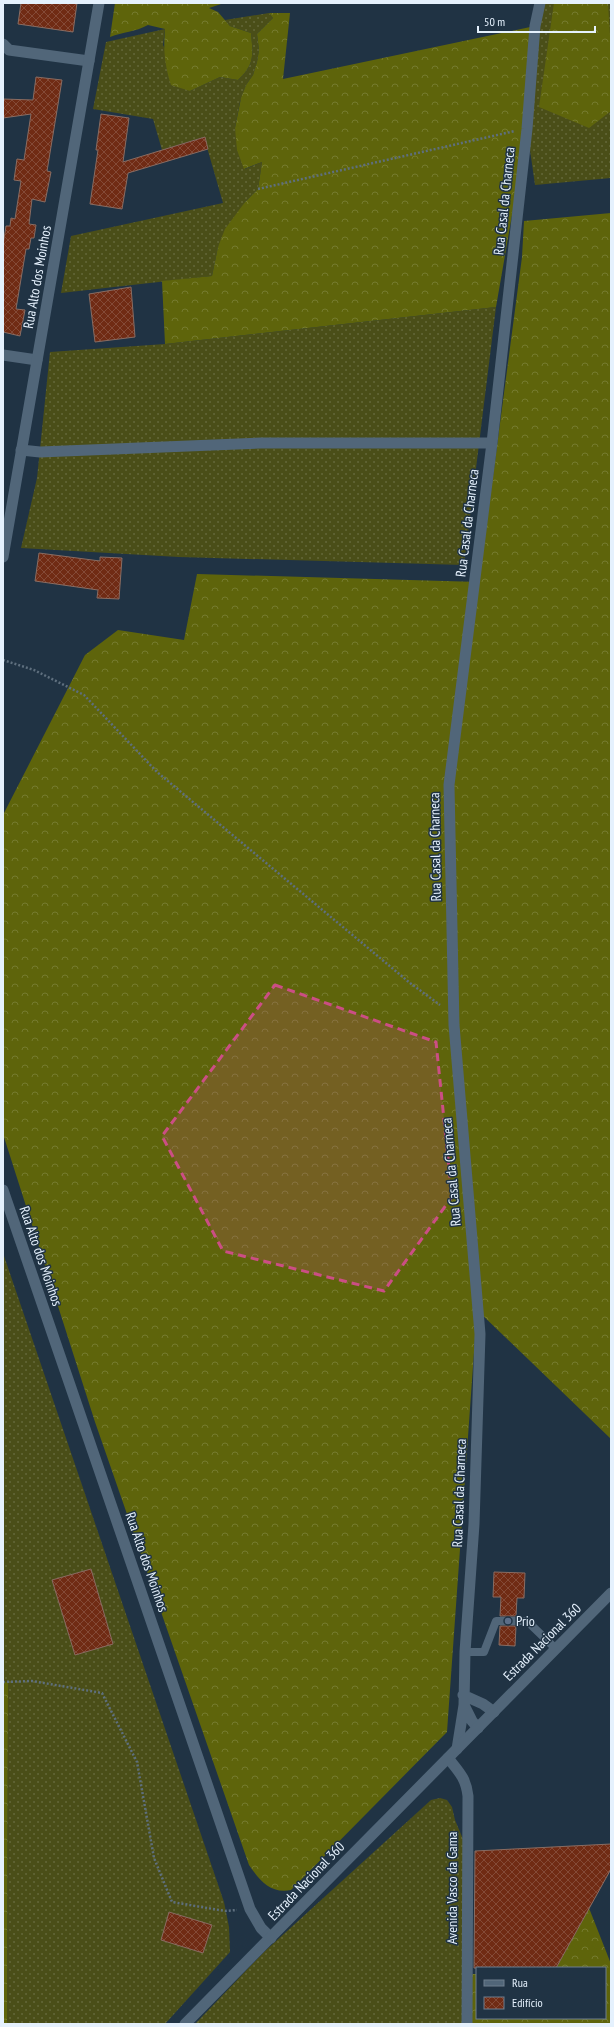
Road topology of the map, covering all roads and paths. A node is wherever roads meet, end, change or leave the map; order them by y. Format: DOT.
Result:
graph roads {
  1 [pos="99,3"];
  2 [pos="540,3"];
  3 [pos="3,44"];
  4 [pos="89,61"];
  5 [pos="527,129"];
  6 [pos="258,189"];
  7 [pos="3,355"];
  8 [pos="37,360"];
  9 [pos="492,443"];
  10 [pos="22,450"];
  11 [pos="3,557"];
  12 [pos="3,660"];
  13 [pos="454,1014"];
  14 [pos="3,1190"];
  15 [pos="611,1593"];
  16 [pos="556,1649"];
  17 [pos="465,1652"];
  18 [pos="3,1682"];
  19 [pos="463,1700"];
  20 [pos="494,1712"];
  21 [pos="478,1728"];
  22 [pos="457,1749"];
  23 [pos="448,1758"];
  24 [pos="250,1909"];
  25 [pos="272,1938"];
  26 [pos="185,2024"];
  27 [pos="467,2024"];
  1 -- 4 [label="street, Rua Alto dos Moinhos"];
  2 -- 5 [label="street, Rua Casal da Charneca"];
  3 -- 4 [label="street"];
  4 -- 8 [label="street, Rua Alto dos Moinhos"];
  5 -- 6 [label="path"];
  5 -- 9 [label="street, Rua Casal da Charneca"];
  7 -- 8 [label="street"];
  8 -- 10 [label="street, Rua Alto dos Moinhos"];
  9 -- 10 [label="street"];
  9 -- 13 [label="street, Rua Casal da Charneca"];
  10 -- 11 [label="street, Rua Alto dos Moinhos"];
  12 -- 13 [label="path"];
  13 -- 17 [label="street, Rua Casal da Charneca"];
  14 -- 24 [label="street, Rua Alto dos Moinhos"];
  15 -- 16 [label="street, Estrada Nacional 360"];
  16 -- 17 [label="lane"];
  16 -- 20 [label="street, Estrada Nacional 360"];
  17 -- 19 [label="street, Rua Casal da Charneca"];
  18 -- 24 [label="path"];
  19 -- 20 [label="street"];
  19 -- 21 [label="street, Rua Casal da Charneca"];
  19 -- 22 [label="street, Rua Casal da Charneca"];
  20 -- 21 [label="street, Estrada Nacional 360"];
  21 -- 22 [label="street, Estrada Nacional 360"];
  22 -- 23 [label="street, Estrada Nacional 360"];
  23 -- 25 [label="street, Estrada Nacional 360"];
  23 -- 27 [label="street, Avenida Vasco da Gama"];
  24 -- 25 [label="street, Rua Alto dos Moinhos"];
  25 -- 26 [label="street, Estrada Nacional 360"];
}
